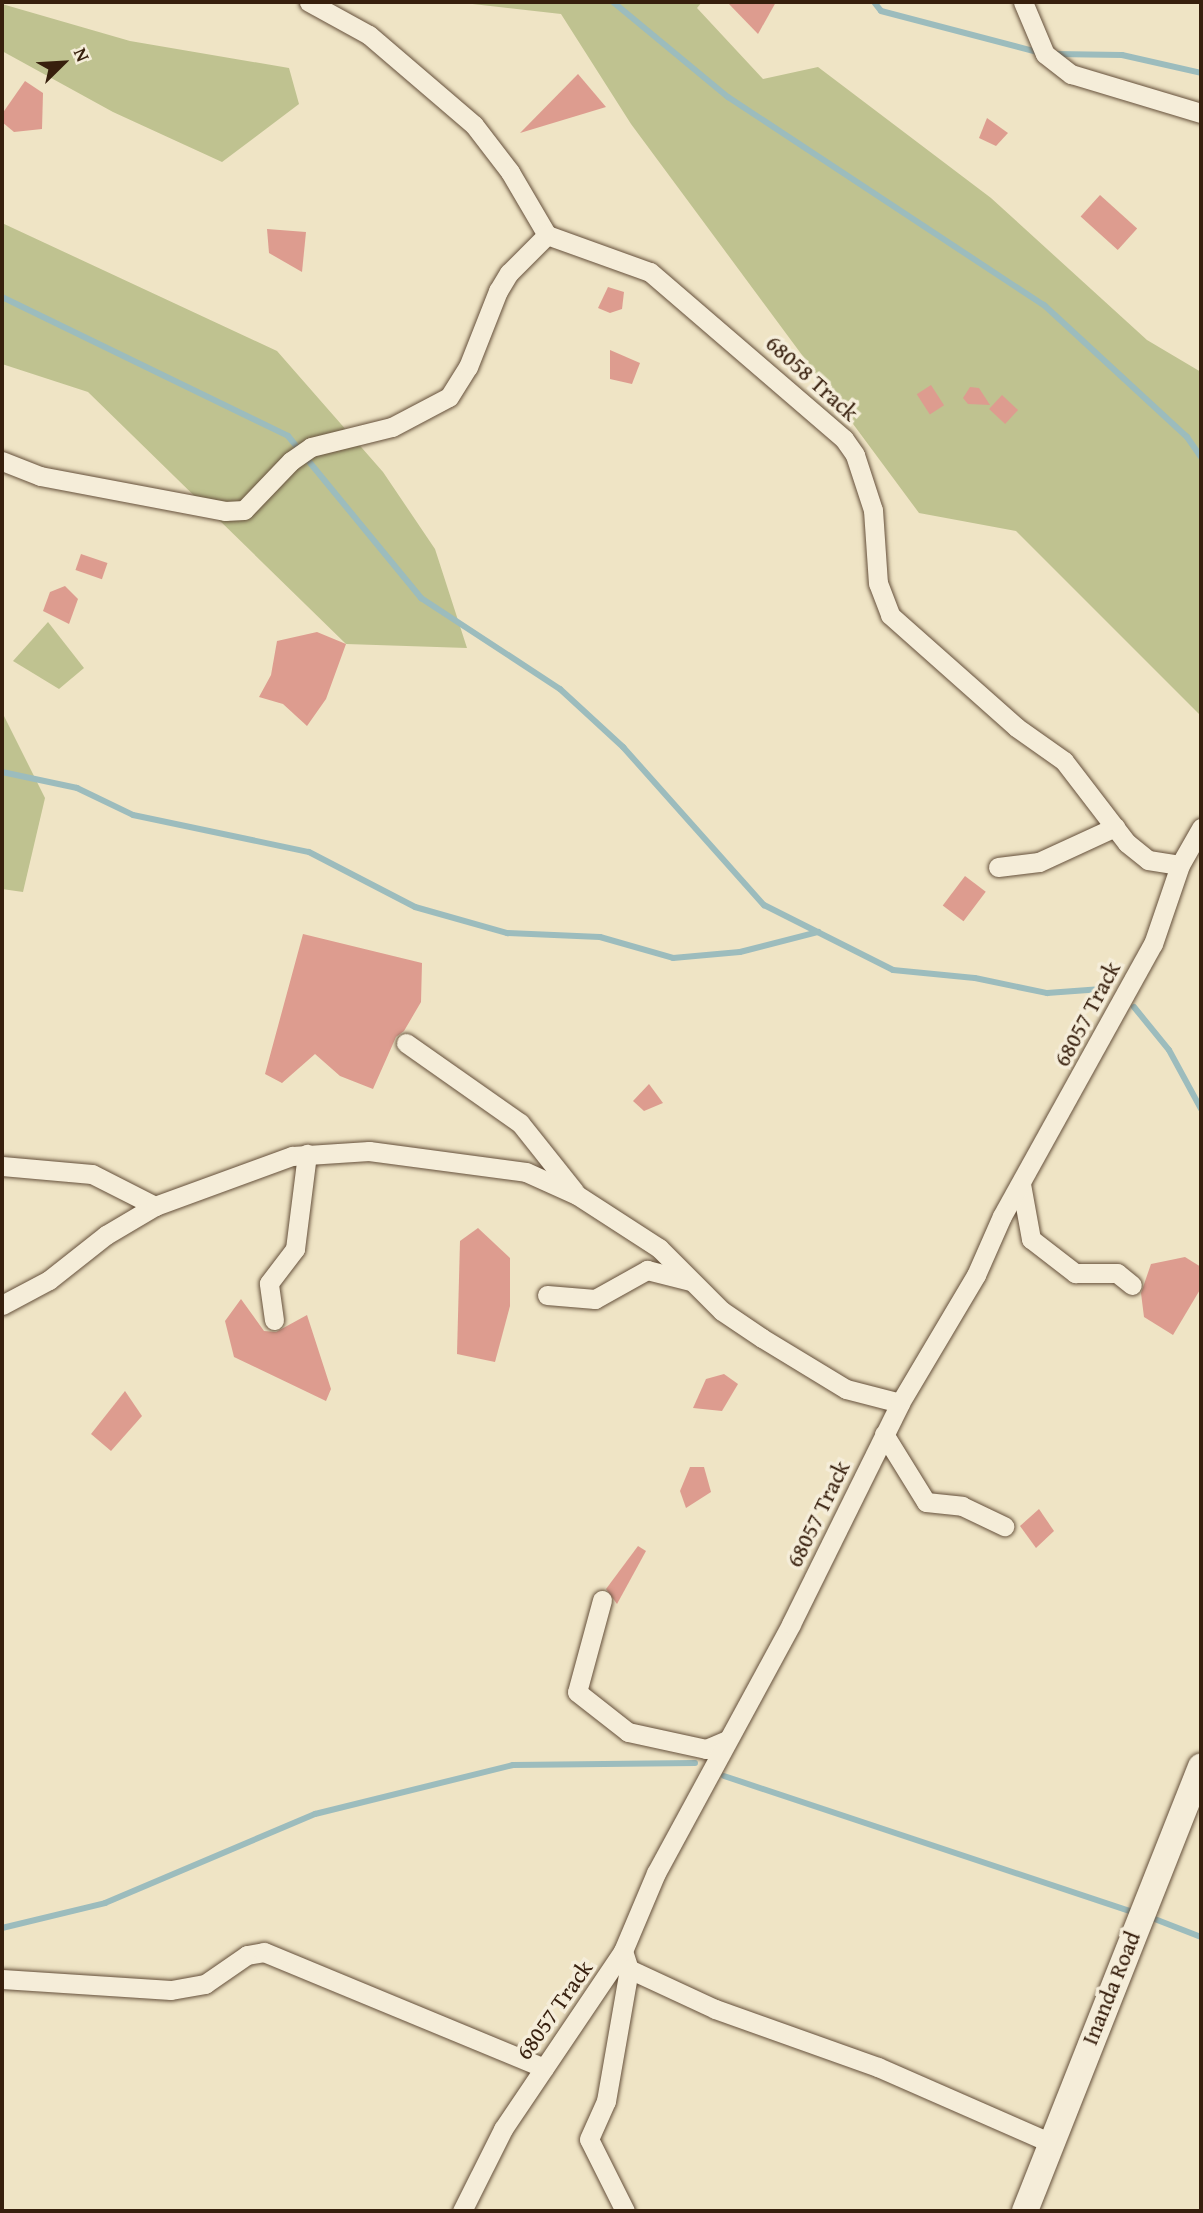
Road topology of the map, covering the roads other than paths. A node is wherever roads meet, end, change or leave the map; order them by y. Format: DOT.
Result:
graph roads {
  1 [pos="309,2"];
  2 [pos="1023,2"];
  3 [pos="1201,113"];
  4 [pos="547,235"];
  5 [pos="2,461"];
  6 [pos="1115,827"];
  7 [pos="1198,842"];
  8 [pos="1181,865"];
  9 [pos="998,867"];
  10 [pos="406,1044"];
  11 [pos="307,1154"];
  12 [pos="2,1166"];
  13 [pos="1021,1184"];
  14 [pos="577,1195"];
  15 [pos="155,1206"];
  16 [pos="691,1281"];
  17 [pos="1132,1284"];
  18 [pos="547,1295"];
  19 [pos="2,1305"];
  20 [pos="274,1320"];
  21 [pos="900,1403"];
  22 [pos="884,1434"];
  23 [pos="1004,1526"];
  24 [pos="601,1600"];
  25 [pos="727,1741"];
  26 [pos="1201,1767"];
  27 [pos="626,1960"];
  28 [pos="2,1979"];
  29 [pos="544,2068"];
  30 [pos="1051,2143"];
  31 [pos="462,2211"];
  32 [pos="625,2211"];
  33 [pos="1025,2211"];
  1 -- 4 [label="street"];
  2 -- 3 [label="street"];
  4 -- 5 [label="street"];
  4 -- 6 [label="street, 68058 Track"];
  6 -- 8 [label="street, 68058 Track"];
  6 -- 9 [label="street"];
  7 -- 8 [label="street, 68057 Track"];
  8 -- 13 [label="street, 68057 Track"];
  10 -- 14 [label="street"];
  11 -- 14 [label="street"];
  11 -- 15 [label="street"];
  11 -- 20 [label="street"];
  12 -- 15 [label="street"];
  13 -- 17 [label="street"];
  13 -- 21 [label="street, 68057 Track"];
  14 -- 16 [label="street"];
  15 -- 19 [label="street"];
  16 -- 18 [label="street"];
  16 -- 21 [label="street"];
  21 -- 22 [label="street, 68057 Track"];
  22 -- 23 [label="street"];
  22 -- 25 [label="street, 68057 Track"];
  24 -- 25 [label="street"];
  25 -- 27 [label="street, 68057 Track"];
  26 -- 30 [label="street, Inanda Road"];
  27 -- 29 [label="street, 68057 Track"];
  27 -- 30 [label="street"];
  27 -- 32 [label="street"];
  28 -- 29 [label="street"];
  29 -- 31 [label="street, 68057 Track"];
  30 -- 33 [label="street, Inanda Road"];
}
